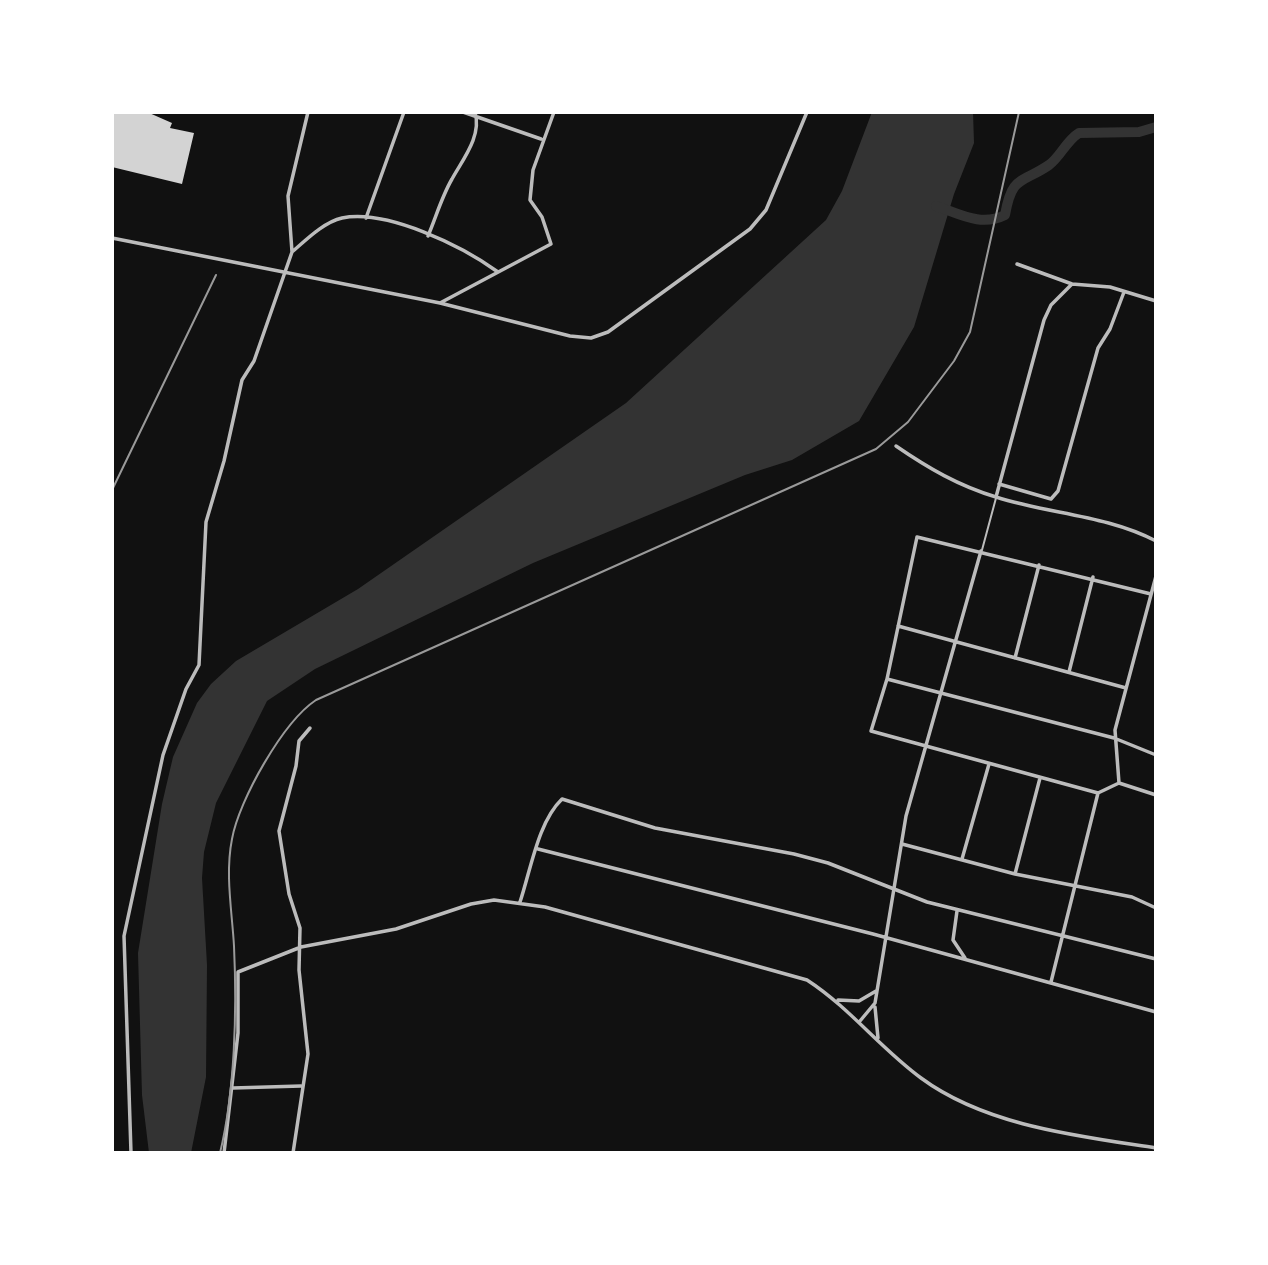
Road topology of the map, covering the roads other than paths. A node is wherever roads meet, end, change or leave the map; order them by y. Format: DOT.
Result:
graph roads {
  1 [pos="308,112"];
  2 [pos="404,112"];
  3 [pos="463,112"];
  4 [pos="554,112"];
  5 [pos="807,112"];
  6 [pos="475,114"];
  7 [pos="541,139"];
  8 [pos="366,218"];
  9 [pos="428,236"];
  10 [pos="112,238"];
  11 [pos="292,251"];
  12 [pos="1017,264"];
  13 [pos="285,272"];
  14 [pos="499,273"];
  15 [pos="1072,284"];
  16 [pos="1125,292"];
  17 [pos="1156,301"];
  18 [pos="440,303"];
  19 [pos="896,446"];
  20 [pos="999,484"];
  21 [pos="996,497"];
  22 [pos="1156,541"];
  23 [pos="981,551"];
  24 [pos="1039,565"];
  25 [pos="1156,576"];
  26 [pos="1093,577"];
  27 [pos="1151,594"];
  28 [pos="898,626"];
  29 [pos="955,644"];
  30 [pos="1015,658"];
  31 [pos="1069,672"];
  32 [pos="887,679"];
  33 [pos="1126,688"];
  34 [pos="942,694"];
  35 [pos="310,727"];
  36 [pos="1114,738"];
  37 [pos="929,747"];
  38 [pos="1156,755"];
  39 [pos="989,764"];
  40 [pos="1040,778"];
  41 [pos="1119,783"];
  42 [pos="1098,793"];
  43 [pos="1156,795"];
  44 [pos="902,844"];
  45 [pos="538,849"];
  46 [pos="962,859"];
  47 [pos="1015,874"];
  48 [pos="1073,887"];
  49 [pos="895,888"];
  50 [pos="520,902"];
  51 [pos="1156,908"];
  52 [pos="957,911"];
  53 [pos="1060,934"];
  54 [pos="888,939"];
  55 [pos="301,947"];
  56 [pos="966,960"];
  57 [pos="1156,960"];
  58 [pos="1051,982"];
  59 [pos="878,990"];
  60 [pos="837,1000"];
  61 [pos="876,1003"];
  62 [pos="1156,1012"];
  63 [pos="860,1021"];
  64 [pos="880,1043"];
  65 [pos="302,1086"];
  66 [pos="233,1088"];
  67 [pos="1156,1148"];
  68 [pos="131,1153"];
  69 [pos="223,1153"];
  70 [pos="293,1153"];
  1 -- 11 [label="street"];
  2 -- 8 [label="street"];
  3 -- 6 [label="street"];
  4 -- 7 [label="street"];
  5 -- 18 [label="street"];
  6 -- 7 [label="street"];
  6 -- 9 [label="street"];
  7 -- 14 [label="street"];
  8 -- 9 [label="street"];
  8 -- 11 [label="street"];
  9 -- 14 [label="street"];
  10 -- 13 [label="street"];
  11 -- 13 [label="street"];
  12 -- 15 [label="street"];
  13 -- 18 [label="street"];
  13 -- 68 [label="street"];
  14 -- 18 [label="street"];
  15 -- 16 [label="street"];
  15 -- 20 [label="street"];
  16 -- 17 [label="street"];
  16 -- 20 [label="street"];
  19 -- 21 [label="street"];
  20 -- 21 [label="street"];
  21 -- 22 [label="street"];
  21 -- 23 [label="lane"];
  23 -- 24 [label="street"];
  23 -- 28 [label="street"];
  23 -- 29 [label="street"];
  24 -- 26 [label="street"];
  24 -- 30 [label="street"];
  25 -- 27 [label="street"];
  26 -- 27 [label="street"];
  26 -- 31 [label="street"];
  27 -- 33 [label="street"];
  28 -- 29 [label="street"];
  28 -- 32 [label="street"];
  29 -- 30 [label="street"];
  29 -- 34 [label="street"];
  30 -- 31 [label="street"];
  31 -- 33 [label="street"];
  32 -- 34 [label="street"];
  32 -- 37 [label="street"];
  33 -- 36 [label="street"];
  34 -- 36 [label="street"];
  34 -- 37 [label="street"];
  35 -- 55 [label="street"];
  36 -- 38 [label="street"];
  36 -- 41 [label="street"];
  37 -- 39 [label="street"];
  37 -- 44 [label="street"];
  39 -- 40 [label="street"];
  39 -- 46 [label="street"];
  40 -- 42 [label="street"];
  40 -- 47 [label="street"];
  41 -- 42 [label="street"];
  41 -- 43 [label="street"];
  42 -- 48 [label="street"];
  44 -- 46 [label="street"];
  44 -- 49 [label="street"];
  45 -- 49 [label="street"];
  45 -- 50 [label="street"];
  45 -- 54 [label="street"];
  46 -- 47 [label="street"];
  47 -- 48 [label="street"];
  48 -- 51 [label="street"];
  48 -- 53 [label="street"];
  49 -- 52 [label="street"];
  49 -- 54 [label="street"];
  50 -- 55 [label="street"];
  50 -- 60 [label="street"];
  52 -- 53 [label="street"];
  52 -- 56 [label="street"];
  53 -- 57 [label="street"];
  53 -- 58 [label="street"];
  54 -- 56 [label="street"];
  54 -- 59 [label="street"];
  55 -- 65 [label="street"];
  55 -- 66 [label="street"];
  56 -- 58 [label="street"];
  58 -- 62 [label="street"];
  59 -- 60 [label="street"];
  59 -- 61 [label="street"];
  60 -- 63 [label="street"];
  61 -- 63 [label="street"];
  61 -- 64 [label="street"];
  63 -- 64 [label="street"];
  64 -- 67 [label="street"];
  65 -- 66 [label="street"];
  65 -- 70 [label="street"];
  66 -- 69 [label="street"];
}
